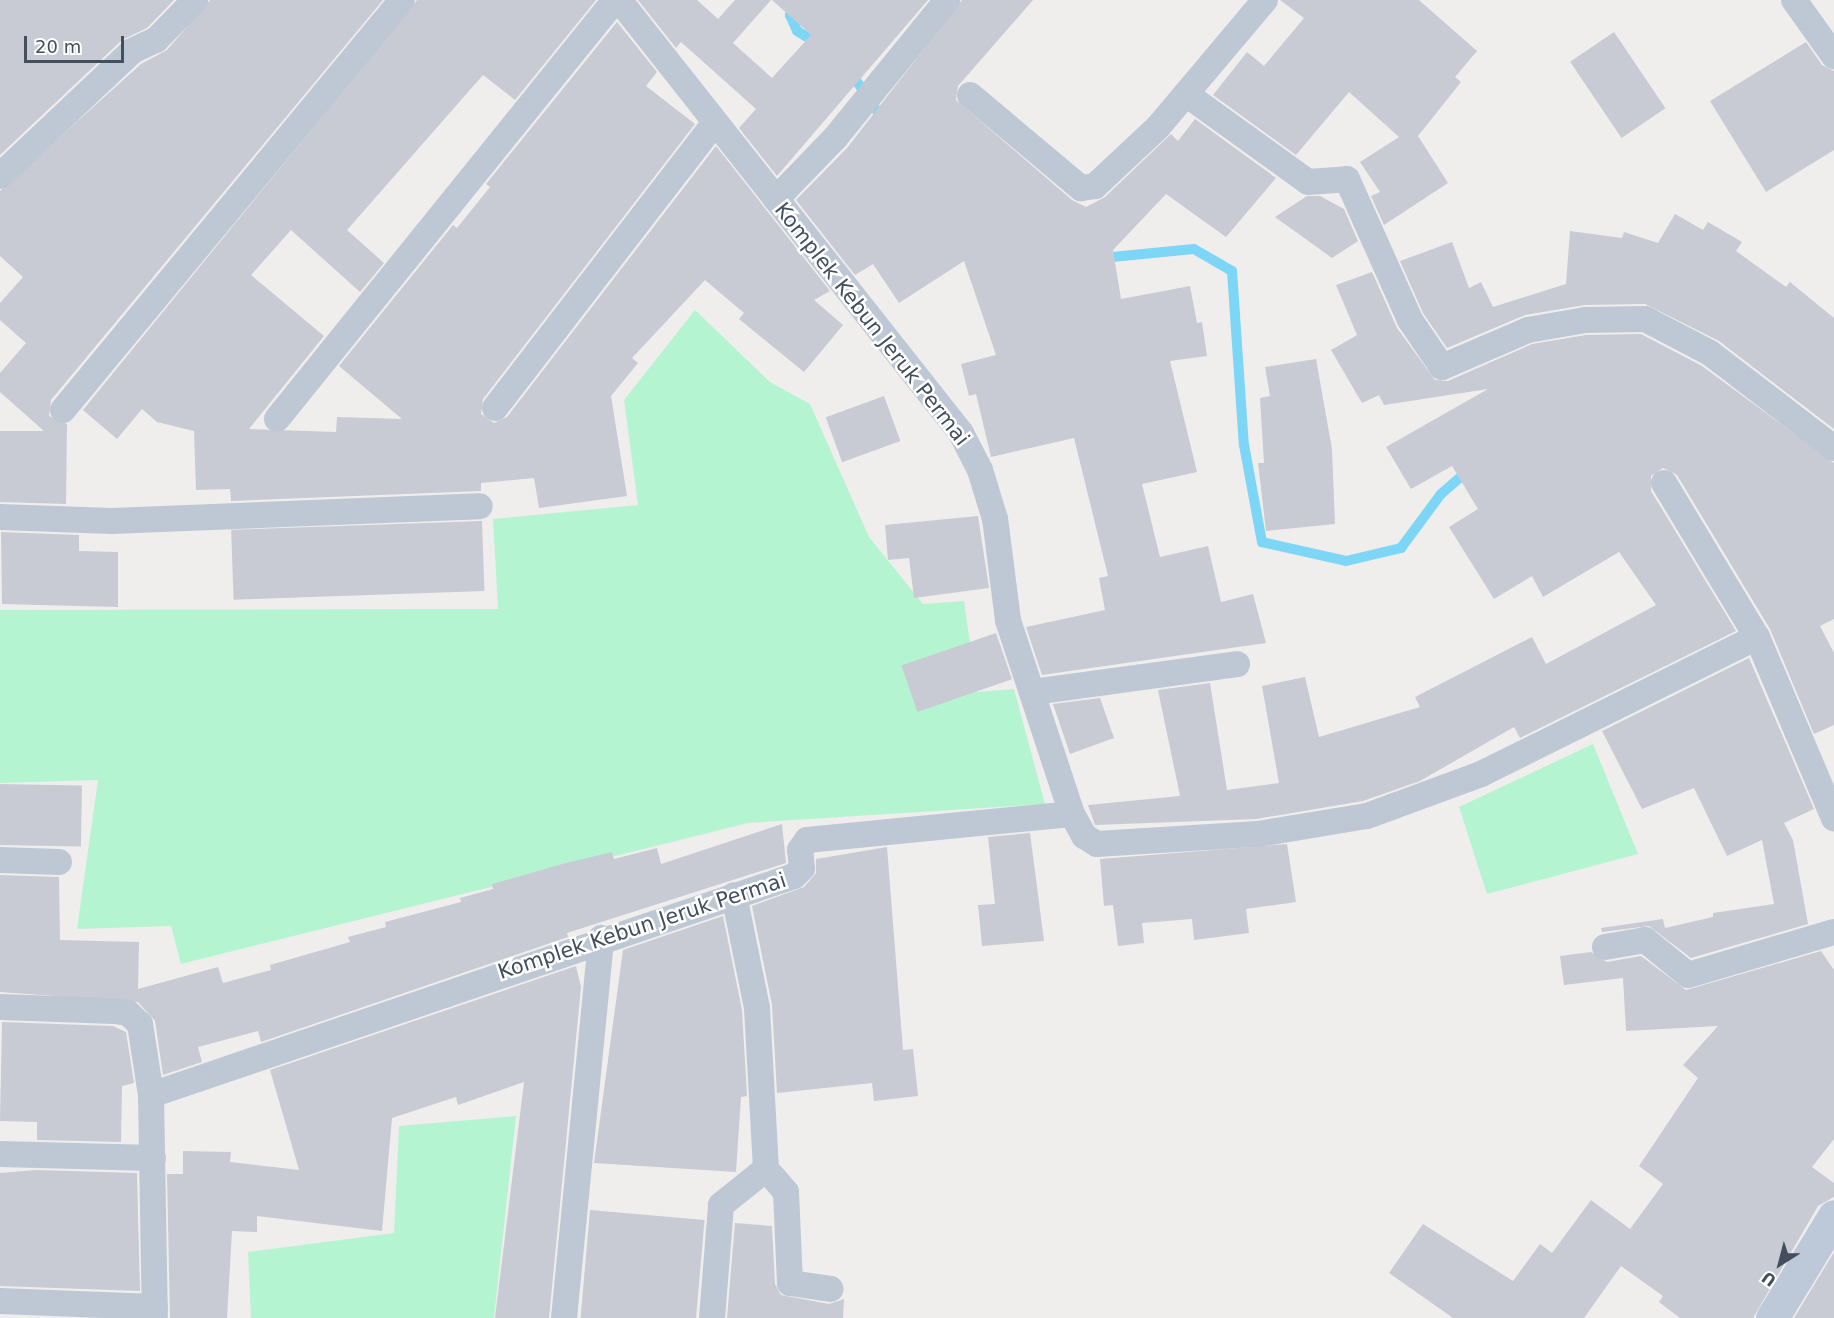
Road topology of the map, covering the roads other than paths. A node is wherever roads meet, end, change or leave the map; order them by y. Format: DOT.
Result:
graph roads {
  1 [pos="195,0"];
  2 [pos="402,0"];
  3 [pos="617,0"];
  4 [pos="947,0"];
  5 [pos="1265,0"];
  6 [pos="1794,0"];
  7 [pos="1834,56"];
  8 [pos="1186,94"];
  9 [pos="970,95"];
  10 [pos="714,123"];
  11 [pos="0,176"];
  12 [pos="776,200"];
  13 [pos="495,408"];
  14 [pos="63,410"];
  15 [pos="277,419"];
  16 [pos="1834,448"];
  17 [pos="1664,483"];
  18 [pos="480,506"];
  19 [pos="0,517"];
  20 [pos="1757,637"];
  21 [pos="1237,664"];
  22 [pos="1033,692"];
  23 [pos="1072,814"];
  24 [pos="1834,818"];
  25 [pos="0,860"];
  26 [pos="59,862"];
  27 [pos="734,895"];
  28 [pos="1834,932"];
  29 [pos="601,938"];
  30 [pos="1605,946"];
  31 [pos="0,1007"];
  32 [pos="151,1095"];
  33 [pos="0,1154"];
  34 [pos="153,1158"];
  35 [pos="766,1169"];
  36 [pos="1834,1216"];
  37 [pos="831,1289"];
  38 [pos="0,1301"];
  39 [pos="155,1313"];
  40 [pos="564,1318"];
  41 [pos="712,1318"];
  42 [pos="1772,1318"];
  1 -- 11 [label="street"];
  2 -- 14 [label="street"];
  3 -- 10 [label="street, Komplek Kebun Jeruk Permai"];
  3 -- 15 [label="street"];
  4 -- 12 [label="street"];
  5 -- 8 [label="street"];
  6 -- 7 [label="street"];
  8 -- 9 [label="street"];
  8 -- 16 [label="street"];
  10 -- 12 [label="street, Komplek Kebun Jeruk Permai"];
  10 -- 13 [label="street"];
  12 -- 22 [label="street, Komplek Kebun Jeruk Permai"];
  17 -- 20 [label="street"];
  18 -- 19 [label="street"];
  20 -- 23 [label="street"];
  20 -- 24 [label="street"];
  21 -- 22 [label="street"];
  22 -- 23 [label="street, Komplek Kebun Jeruk Permai"];
  23 -- 27 [label="street, Komplek Kebun Jeruk Permai"];
  25 -- 26 [label="street"];
  27 -- 29 [label="street, Komplek Kebun Jeruk Permai"];
  27 -- 35 [label="street"];
  28 -- 30 [label="street"];
  29 -- 32 [label="street, Komplek Kebun Jeruk Permai"];
  29 -- 40 [label="street"];
  31 -- 32 [label="street"];
  32 -- 34 [label="street"];
  33 -- 34 [label="street"];
  34 -- 39 [label="street"];
  35 -- 37 [label="street"];
  35 -- 41 [label="street"];
  36 -- 42 [label="street"];
  38 -- 39 [label="street"];
}
